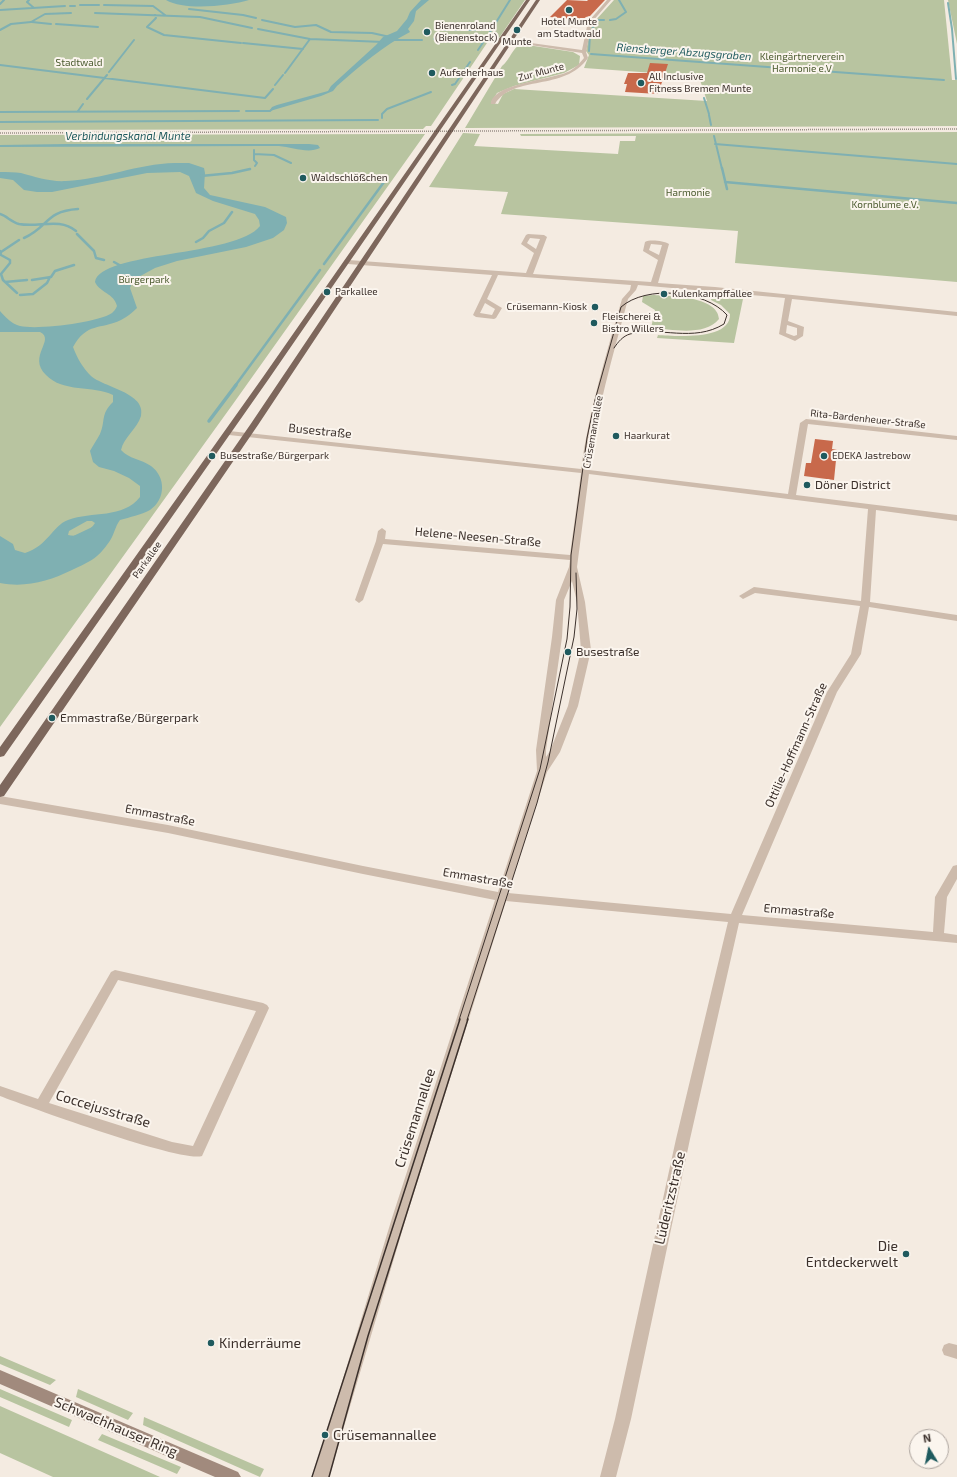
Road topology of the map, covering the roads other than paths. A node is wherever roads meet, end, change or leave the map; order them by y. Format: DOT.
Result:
graph roads {
  1 [pos="528,0"];
  2 [pos="538,0"];
  3 [pos="609,0"];
  4 [pos="511,41"];
  5 [pos="584,52"];
  6 [pos="493,103"];
  7 [pos="537,252"];
  8 [pos="661,259"];
  9 [pos="348,262"];
  10 [pos="363,263"];
  11 [pos="496,273"];
  12 [pos="529,275"];
  13 [pos="635,283"];
  14 [pos="654,285"];
  15 [pos="623,291"];
  16 [pos="789,297"];
  17 [pos="484,300"];
  18 [pos="957,314"];
  19 [pos="785,322"];
  20 [pos="229,433"];
  21 [pos="247,435"];
  22 [pos="957,438"];
  23 [pos="585,471"];
  24 [pos="792,497"];
  25 [pos="872,508"];
  26 [pos="957,518"];
  27 [pos="382,531"];
  28 [pos="380,541"];
  29 [pos="573,563"];
  30 [pos="743,596"];
  31 [pos="359,600"];
  32 [pos="865,604"];
  33 [pos="957,618"];
  34 [pos="0,754"];
  35 [pos="542,771"];
  36 [pos="0,793"];
  37 [pos="0,800"];
  38 [pos="957,869"];
  39 [pos="503,897"];
  40 [pos="735,918"];
  41 [pos="938,937"];
  42 [pos="957,939"];
  43 [pos="0,1091"];
  44 [pos="41,1106"];
  45 [pos="0,1377"];
  46 [pos="233,1477"];
  47 [pos="321,1477"];
  48 [pos="608,1477"];
  1 -- 9 [label="main road, Parkallee"];
  2 -- 4 [label="main road, Parkallee"];
  3 -- 5 [label="street, Zur Munte"];
  4 -- 5 [label="street, Zur Munte"];
  4 -- 10 [label="main road, Parkallee"];
  5 -- 6 [label="street, Zur Munte"];
  7 -- 12 [label="street"];
  8 -- 14 [label="street"];
  9 -- 10 [label="street"];
  9 -- 20 [label="main road, Parkallee"];
  10 -- 11 [label="street"];
  10 -- 21 [label="main road, Parkallee"];
  11 -- 12 [label="street"];
  11 -- 17 [label="street"];
  12 -- 15 [label="street"];
  13 -- 14 [label="street"];
  13 -- 15 [label="street"];
  13 -- 15 [label="street, Crüsemannallee"];
  14 -- 16 [label="street"];
  15 -- 23 [label="street, Crüsemannallee"];
  16 -- 18 [label="street"];
  16 -- 19 [label="street"];
  20 -- 21 [label="street, Busestraße"];
  20 -- 34 [label="main road, Parkallee"];
  21 -- 23 [label="street, Busestraße"];
  21 -- 36 [label="main road, Parkallee"];
  22 -- 24 [label="street, Rita-Bardenheuer-Straße"];
  23 -- 24 [label="street, Busestraße"];
  23 -- 29 [label="street, Crüsemannallee"];
  24 -- 25 [label="street, Busestraße"];
  25 -- 26 [label="street, Busestraße"];
  25 -- 32 [label="street, Ottilie-Hoffmann-Straße"];
  27 -- 28 [label="street"];
  28 -- 29 [label="street, Helene-Neesen-Straße"];
  28 -- 31 [label="street"];
  29 -- 35 [label="street, Crüsemannallee"];
  29 -- 35 [label="street, Crüsemannallee"];
  30 -- 32 [label="street"];
  32 -- 33 [label="street"];
  32 -- 40 [label="street, Ottilie-Hoffmann-Straße"];
  35 -- 39 [label="street, Crüsemannallee"];
  37 -- 39 [label="street, Emmastraße"];
  38 -- 41 [label="street"];
  39 -- 40 [label="street, Emmastraße"];
  39 -- 47 [label="street, Crüsemannallee"];
  40 -- 41 [label="street, Emmastraße"];
  40 -- 48 [label="street, Lüderitzstraße"];
  41 -- 42 [label="street, Emmastraße"];
  43 -- 44 [label="street, Coccejusstraße"];
  44 -- 44 [label="street, Coccejusstraße"];
  45 -- 46 [label="main road, Schwachhauser Ring"];
}
